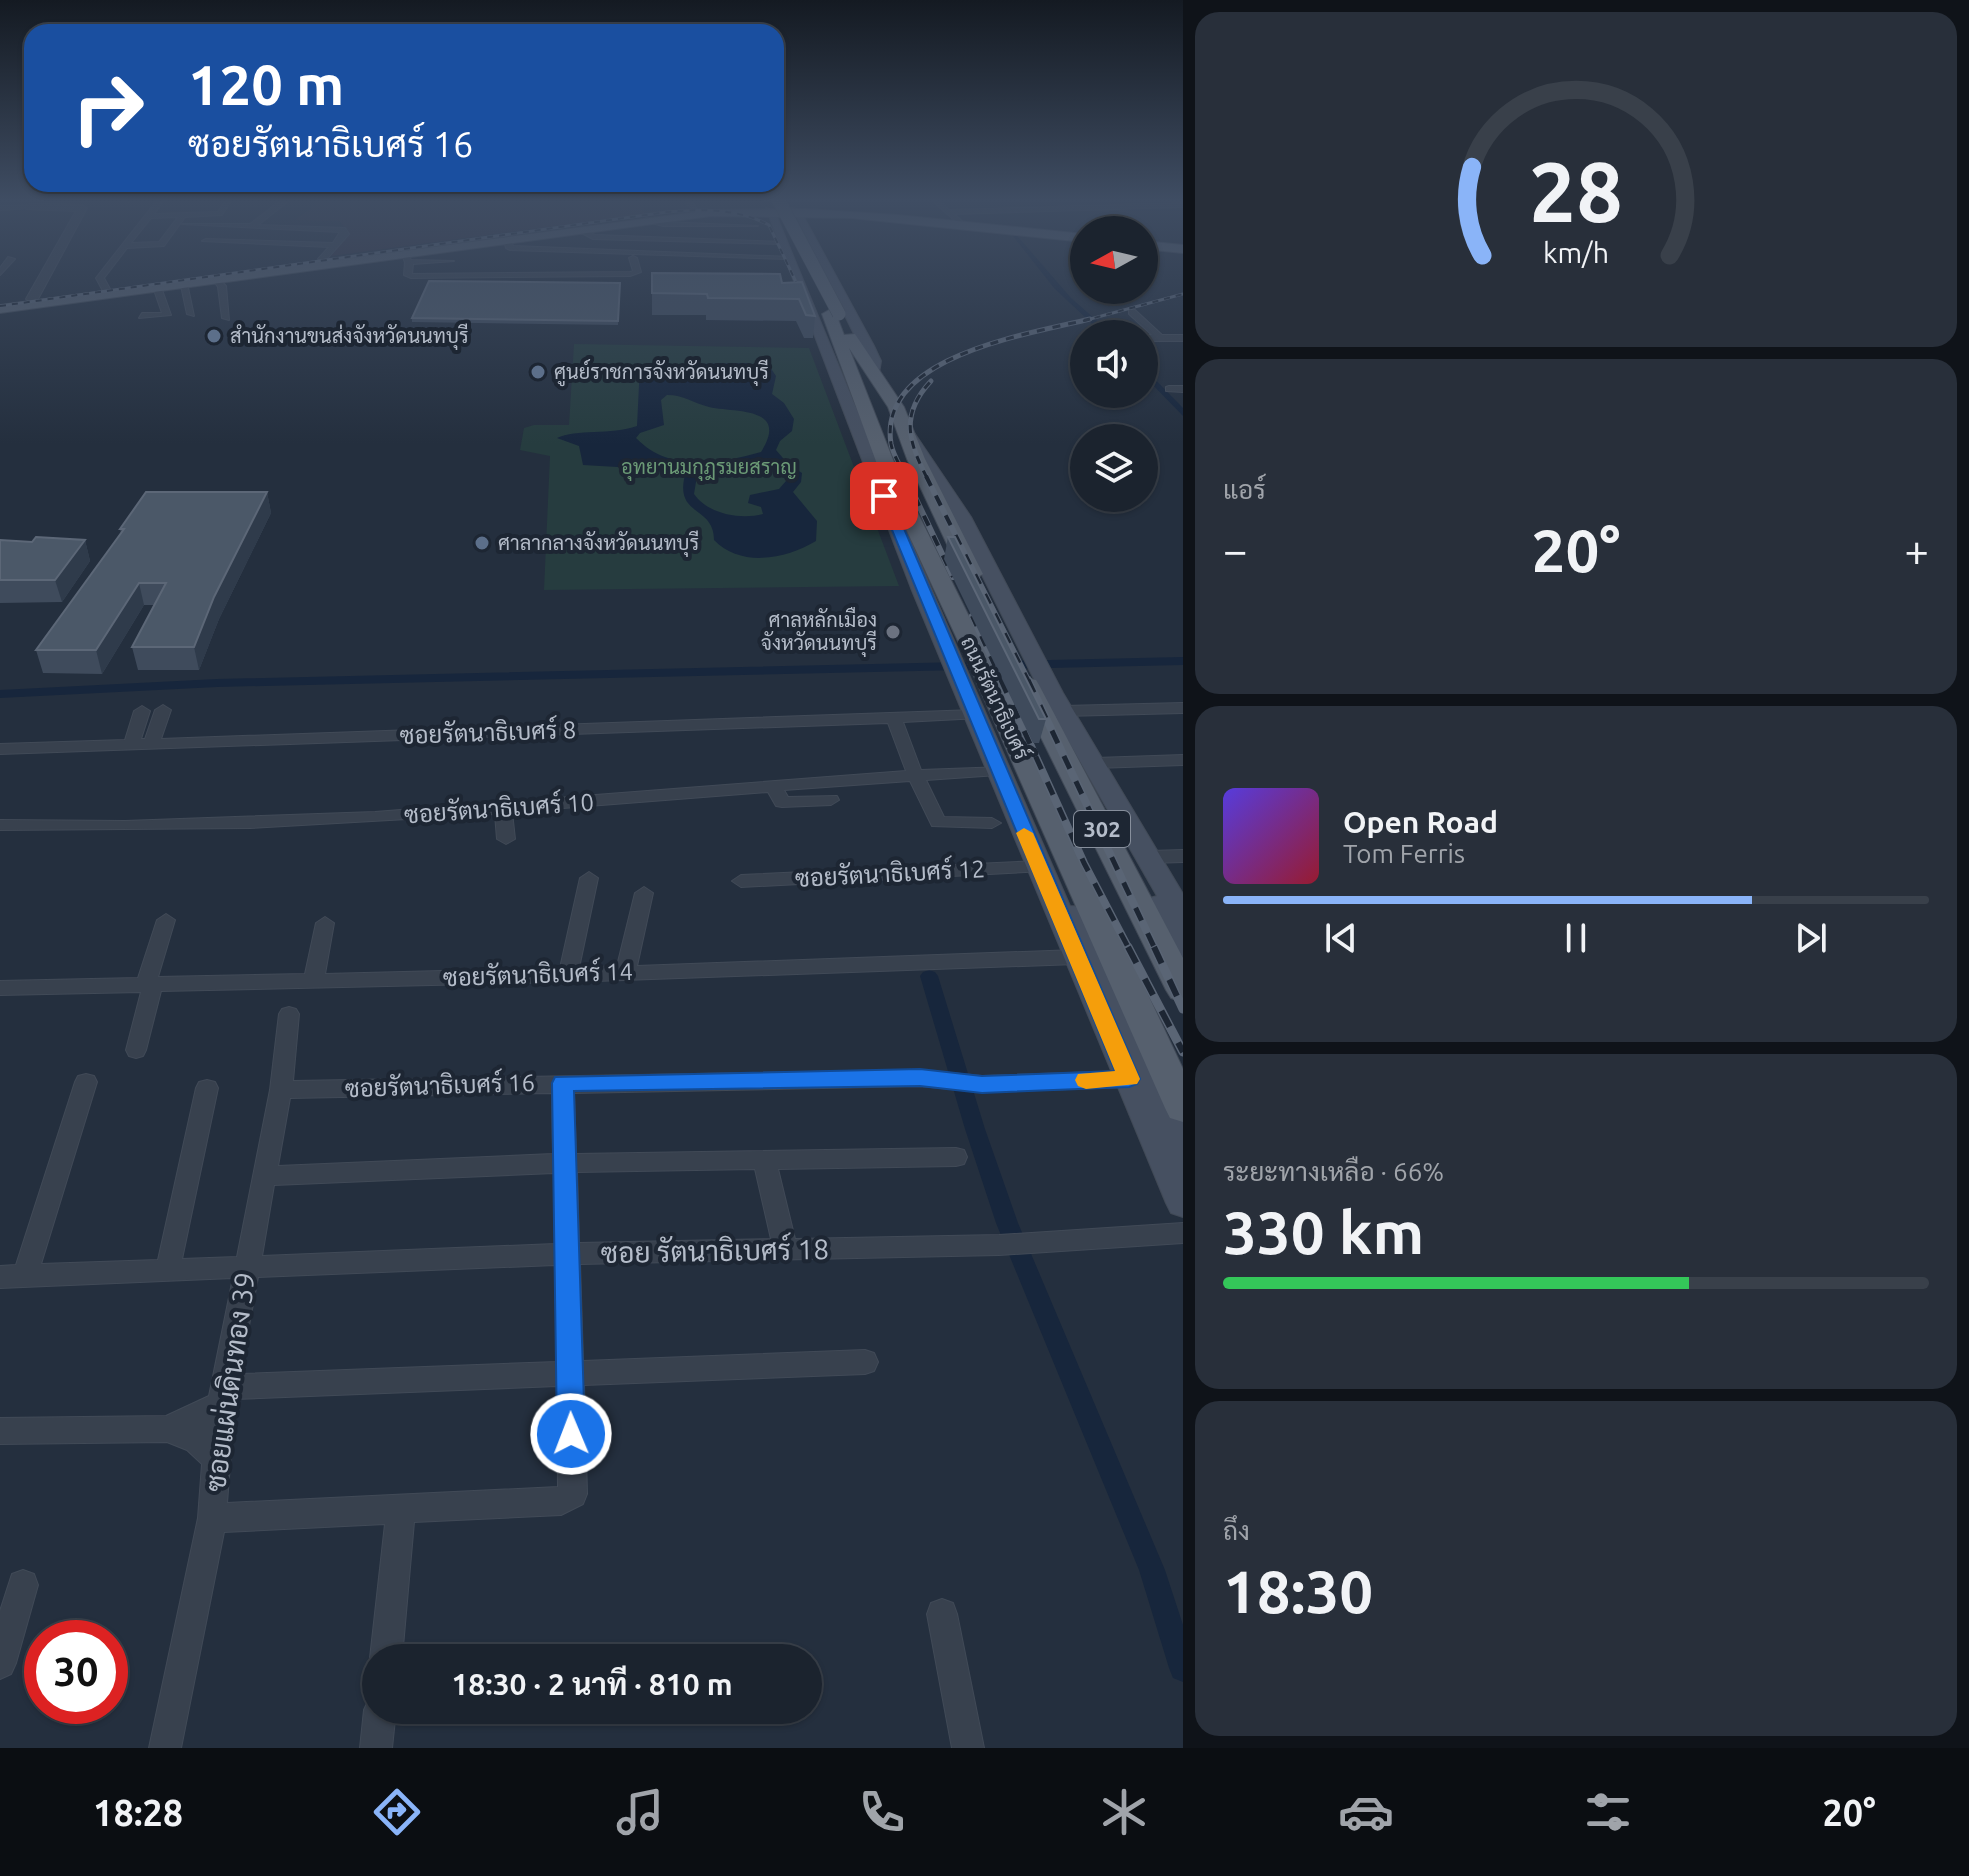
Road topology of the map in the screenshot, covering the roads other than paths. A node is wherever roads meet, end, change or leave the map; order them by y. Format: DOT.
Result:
graph roads {
  1 [pos="42,281"];
  2 [pos="101,281"];
  3 [pos="167,281"];
  4 [pos="202,281"];
  5 [pos="216,281"];
  6 [pos="797,281"];
  7 [pos="817,281"];
  8 [pos="833,281"];
  9 [pos="183,283"];
  10 [pos="157,287"];
  11 [pos="106,289"];
  12 [pos="32,299"];
  13 [pos="162,301"];
  14 [pos="146,303"];
  15 [pos="0,306"];
  16 [pos="1132,312"];
  17 [pos="834,314"];
  18 [pos="167,315"];
  19 [pos="142,316"];
  20 [pos="226,318"];
  21 [pos="1160,338"];
  22 [pos="1183,338"];
  23 [pos="874,370"];
  24 [pos="1169,389"];
  25 [pos="1183,389"];
  26 [pos="1027,664"];
  27 [pos="971,681"];
  28 [pos="1183,708"];
  29 [pos="163,710"];
  30 [pos="142,711"];
  31 [pos="894,719"];
  32 [pos="1070,722"];
  33 [pos="151,745"];
  34 [pos="131,746"];
  35 [pos="0,749"];
  36 [pos="1183,760"];
  37 [pos="1096,763"];
  38 [pos="998,770"];
  39 [pos="915,775"];
  40 [pos="773,785"];
  41 [pos="831,800"];
  42 [pos="503,810"];
  43 [pos="992,823"];
  44 [pos="0,825"];
  45 [pos="506,839"];
  46 [pos="1183,856"];
  47 [pos="1150,857"];
  48 [pos="1039,867"];
  49 [pos="589,878"];
  50 [pos="741,881"];
  51 [pos="644,893"];
  52 [pos="1183,918"];
  53 [pos="166,920"];
  54 [pos="325,923"];
  55 [pos="1183,950"];
  56 [pos="1076,957"];
  57 [pos="625,973"];
  58 [pos="568,975"];
  59 [pos="314,981"];
  60 [pos="153,985"];
  61 [pos="0,988"];
  62 [pos="1183,990"];
  63 [pos="289,1014"];
  64 [pos="136,1050"];
  65 [pos="1129,1079"];
  66 [pos="86,1082"];
  67 [pos="563,1083"];
  68 [pos="207,1088"];
  69 [pos="281,1090"];
  70 [pos="1183,1108"];
  71 [pos="1183,1155"];
  72 [pos="956,1157"];
  73 [pos="765,1162"];
  74 [pos="565,1163"];
  75 [pos="264,1176"];
  76 [pos="1183,1203"];
  77 [pos="1183,1233"];
  78 [pos="785,1249"];
  79 [pos="566,1254"];
  80 [pos="247,1267"];
  81 [pos="168,1269"];
  82 [pos="25,1276"];
  83 [pos="0,1277"];
  84 [pos="865,1362"];
  85 [pos="570,1374"];
  86 [pos="223,1395"];
  87 [pos="167,1429"];
  88 [pos="0,1431"];
  89 [pos="215,1457"];
  90 [pos="401,1507"];
  91 [pos="212,1518"];
  92 [pos="23,1585"];
  93 [pos="942,1614"];
  94 [pos="387,1644"];
  95 [pos="0,1663"];
  96 [pos="379,1724"];
  97 [pos="165,1748"];
  98 [pos="376,1748"];
  99 [pos="968,1748"];
  1 -- 12 [label="street"];
  2 -- 11 [label="street"];
  3 -- 11 [label="main road"];
  4 -- 9 [label="main road"];
  5 -- 20 [label="street"];
  6 -- 27 [label="main road, ถนนรัตนาธิเบศร์ / 302"];
  7 -- 17 [label="main road, ถนนรัตนาธิเบศร์"];
  8 -- 23 [label="main road, ถนนรัตนาธิเบศร์ / 302"];
  9 -- 10 [label="main road"];
  9 -- 18 [label="street"];
  10 -- 13 [label="street"];
  10 -- 15 [label="main road"];
  11 -- 12 [label="main road"];
  12 -- 15 [label="main road"];
  13 -- 14 [label="street"];
  13 -- 18 [label="street"];
  16 -- 21 [label="street"];
  17 -- 23 [label="main road, ถนนรัตนาธิเบศร์"];
  17 -- 27 [label="main road, ถนนรัตนาธิเบศร์ / 302"];
  18 -- 19 [label="street"];
  21 -- 22 [label="street"];
  23 -- 26 [label="main road, ถนนรัตนาธิเบศร์ / 302"];
  24 -- 25 [label="street"];
  26 -- 32 [label="main road, ถนนรัตนาธิเบศร์ / 302"];
  26 -- 62 [label="main road, ถนนรัตนาธิเบศร์ / 302"];
  27 -- 31 [label="street, ซอยรัตนาธิเบศร์ 8"];
  27 -- 38 [label="main road, ถนนรัตนาธิเบศร์ / 302"];
  27 -- 70 [label="main road, ถนนรัตนาธิเบศร์ / 302"];
  27 -- 71 [label="main road"];
  28 -- 32 [label="street"];
  29 -- 33 [label="street"];
  30 -- 34 [label="street"];
  31 -- 33 [label="street, ซอยรัตนาธิเบศร์ 8"];
  31 -- 39 [label="street"];
  32 -- 37 [label="main road, ถนนรัตนาธิเบศร์ / 302"];
  32 -- 55 [label="main road"];
  33 -- 34 [label="street, ซอยรัตนาธิเบศร์ 8"];
  34 -- 35 [label="street, ซอยรัตนาธิเบศร์ 8"];
  36 -- 37 [label="street"];
  37 -- 47 [label="main road, ถนนรัตนาธิเบศร์ / 302"];
  38 -- 39 [label="street, ซอยรัตนาธิเบศร์ 10"];
  38 -- 48 [label="main road, ถนนรัตนาธิเบศร์ / 302"];
  39 -- 40 [label="street, ซอยรัตนาธิเบศร์ 10"];
  39 -- 43 [label="street"];
  40 -- 41 [label="street"];
  40 -- 42 [label="street, ซอยรัตนาธิเบศร์ 10"];
  42 -- 44 [label="street, ซอยรัตนาธิเบศร์ 10"];
  42 -- 45 [label="street"];
  46 -- 47 [label="street"];
  47 -- 52 [label="main road, ถนนรัตนาธิเบศร์ / 302"];
  48 -- 50 [label="street, ซอยรัตนาธิเบศร์ 12"];
  48 -- 56 [label="main road, ถนนรัตนาธิเบศร์ / 302"];
  49 -- 58 [label="street"];
  51 -- 57 [label="street"];
  53 -- 60 [label="street"];
  54 -- 59 [label="street"];
  56 -- 57 [label="street, ซอยรัตนาธิเบศร์ 14"];
  56 -- 65 [label="main road, ถนนรัตนาธิเบศร์ / 302"];
  57 -- 58 [label="street, ซอยรัตนาธิเบศร์ 14"];
  58 -- 59 [label="street, ซอยรัตนาธิเบศร์ 14"];
  59 -- 60 [label="street, ซอยรัตนาธิเบศร์ 14"];
  60 -- 61 [label="street, ซอยรัตนาธิเบศร์ 14"];
  60 -- 64 [label="street"];
  63 -- 69 [label="street, ซอยแผ่นดินทอง 39"];
  65 -- 67 [label="street, ซอยรัตนาธิเบศร์ 16"];
  65 -- 76 [label="main road, ถนนรัตนาธิเบศร์ / 302"];
  66 -- 82 [label="street"];
  67 -- 69 [label="street, ซอยรัตนาธิเบศร์ 16"];
  67 -- 74 [label="street"];
  68 -- 81 [label="street"];
  69 -- 75 [label="street, ซอยแผ่นดินทอง 39"];
  72 -- 73 [label="street"];
  73 -- 74 [label="street"];
  73 -- 78 [label="street"];
  74 -- 75 [label="street"];
  74 -- 79 [label="street"];
  75 -- 80 [label="street, ซอยแผ่นดินทอง 39"];
  77 -- 78 [label="street, ซอย รัตนาธิเบศร์ 18"];
  78 -- 79 [label="street, ซอย รัตนาธิเบศร์ 18"];
  79 -- 80 [label="street, ซอย รัตนาธิเบศร์ 18"];
  79 -- 85 [label="street"];
  80 -- 81 [label="street, ซอย รัตนาธิเบศร์ 18"];
  80 -- 86 [label="street, ซอยแผ่นดินทอง 39"];
  81 -- 82 [label="street, ซอย รัตนาธิเบศร์ 18"];
  82 -- 83 [label="street, ซอย รัตนาธิเบศร์ 18"];
  84 -- 85 [label="street"];
  85 -- 86 [label="street"];
  85 -- 90 [label="street"];
  86 -- 87 [label="street"];
  86 -- 89 [label="street, ซอยแผ่นดินทอง 39"];
  87 -- 88 [label="street"];
  87 -- 89 [label="street"];
  89 -- 91 [label="street, ซอยแผ่นดินทอง 39"];
  90 -- 91 [label="street"];
  90 -- 94 [label="street"];
  91 -- 97 [label="street, ซอยแผ่นดินทอง 39"];
  92 -- 95 [label="street"];
  93 -- 99 [label="street"];
  96 -- 98 [label="street"];
}
